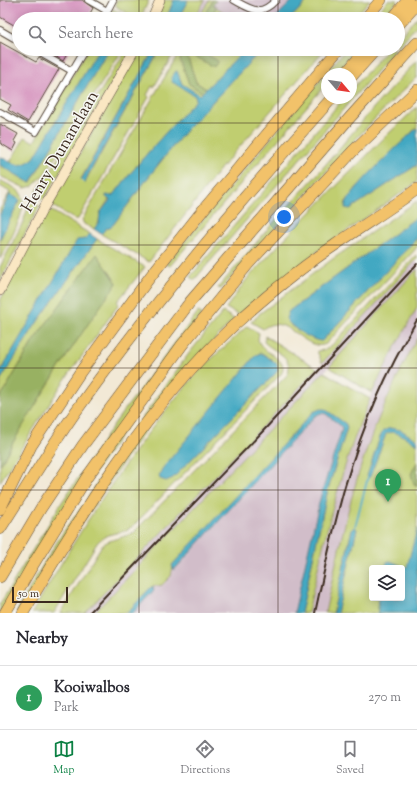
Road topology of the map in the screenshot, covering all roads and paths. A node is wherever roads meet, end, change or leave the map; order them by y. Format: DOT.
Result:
graph roads {
  1 [pos="88,0"];
  2 [pos="113,0"];
  3 [pos="160,0"];
  4 [pos="234,0"];
  5 [pos="276,0"];
  6 [pos="381,0"];
  7 [pos="408,0"];
  8 [pos="417,4"];
  9 [pos="107,11"];
  10 [pos="155,12"];
  11 [pos="371,12"];
  12 [pos="398,12"];
  13 [pos="405,17"];
  14 [pos="0,30"];
  15 [pos="12,37"];
  16 [pos="417,43"];
  17 [pos="45,56"];
  18 [pos="81,56"];
  19 [pos="131,56"];
  20 [pos="333,56"];
  21 [pos="360,56"];
  22 [pos="370,56"];
  23 [pos="351,68"];
  24 [pos="357,70"];
  25 [pos="72,71"];
  26 [pos="417,90"];
  27 [pos="325,104"];
  28 [pos="327,104"];
  29 [pos="0,112"];
  30 [pos="316,116"];
  31 [pos="417,189"];
  32 [pos="0,291"];
  33 [pos="0,509"];
  34 [pos="0,529"];
  35 [pos="0,577"];
  36 [pos="5,613"];
  37 [pos="23,613"];
  1 -- 9 [label="street"];
  2 -- 9 [label="street"];
  3 -- 10 [label="main road"];
  4 -- 5 [label="street"];
  6 -- 11 [label="highway"];
  7 -- 12 [label="highway"];
  8 -- 13 [label="highway"];
  14 -- 15 [label="street"];
  16 -- 35 [label="highway"];
  17 -- 25 [label="street"];
  18 -- 25 [label="street"];
  19 -- 32 [label="main road, Henry Dunantlaan"];
  20 -- 33 [label="highway"];
  21 -- 23 [label="highway"];
  22 -- 24 [label="highway"];
  25 -- 29 [label="street"];
  26 -- 36 [label="highway"];
  27 -- 30 [label="highway"];
  28 -- 30 [label="highway"];
  30 -- 34 [label="highway"];
  31 -- 37 [label="highway"];
}
